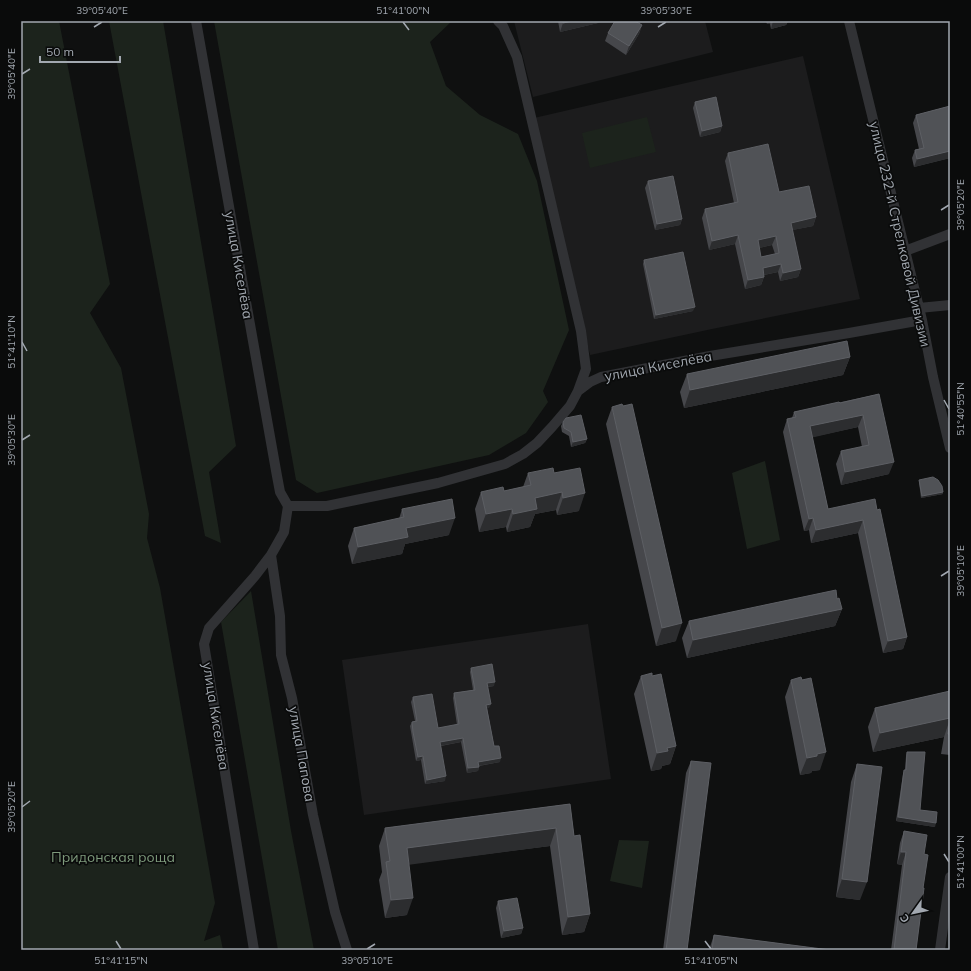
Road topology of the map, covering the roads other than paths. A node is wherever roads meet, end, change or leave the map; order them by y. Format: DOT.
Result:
graph roads {
  1 [pos="196,21"];
  2 [pos="498,21"];
  3 [pos="849,21"];
  4 [pos="950,234"];
  5 [pos="905,252"];
  6 [pos="950,305"];
  7 [pos="919,308"];
  8 [pos="922,320"];
  9 [pos="578,391"];
  10 [pos="950,448"];
  11 [pos="288,506"];
  12 [pos="271,555"];
  13 [pos="950,877"];
  14 [pos="254,950"];
  15 [pos="347,950"];
  16 [pos="940,950"];
  1 -- 11 [label="street, улица Киселёва"];
  2 -- 9 [label="street"];
  3 -- 5 [label="street, улица 232-й Стрелковой Дивизии"];
  4 -- 5 [label="street"];
  5 -- 7 [label="street, улица 232-й Стрелковой Дивизии"];
  6 -- 7 [label="street"];
  7 -- 8 [label="street, улица 232-й Стрелковой Дивизии"];
  8 -- 9 [label="street, улица Киселёва"];
  8 -- 10 [label="street, улица 232-й Стрелковой Дивизии"];
  9 -- 11 [label="street, улица Киселёва"];
  11 -- 12 [label="street, улица Киселёва"];
  12 -- 14 [label="street, улица Киселёва"];
  12 -- 15 [label="street, улица Папова"];
  13 -- 16 [label="street"];
}
